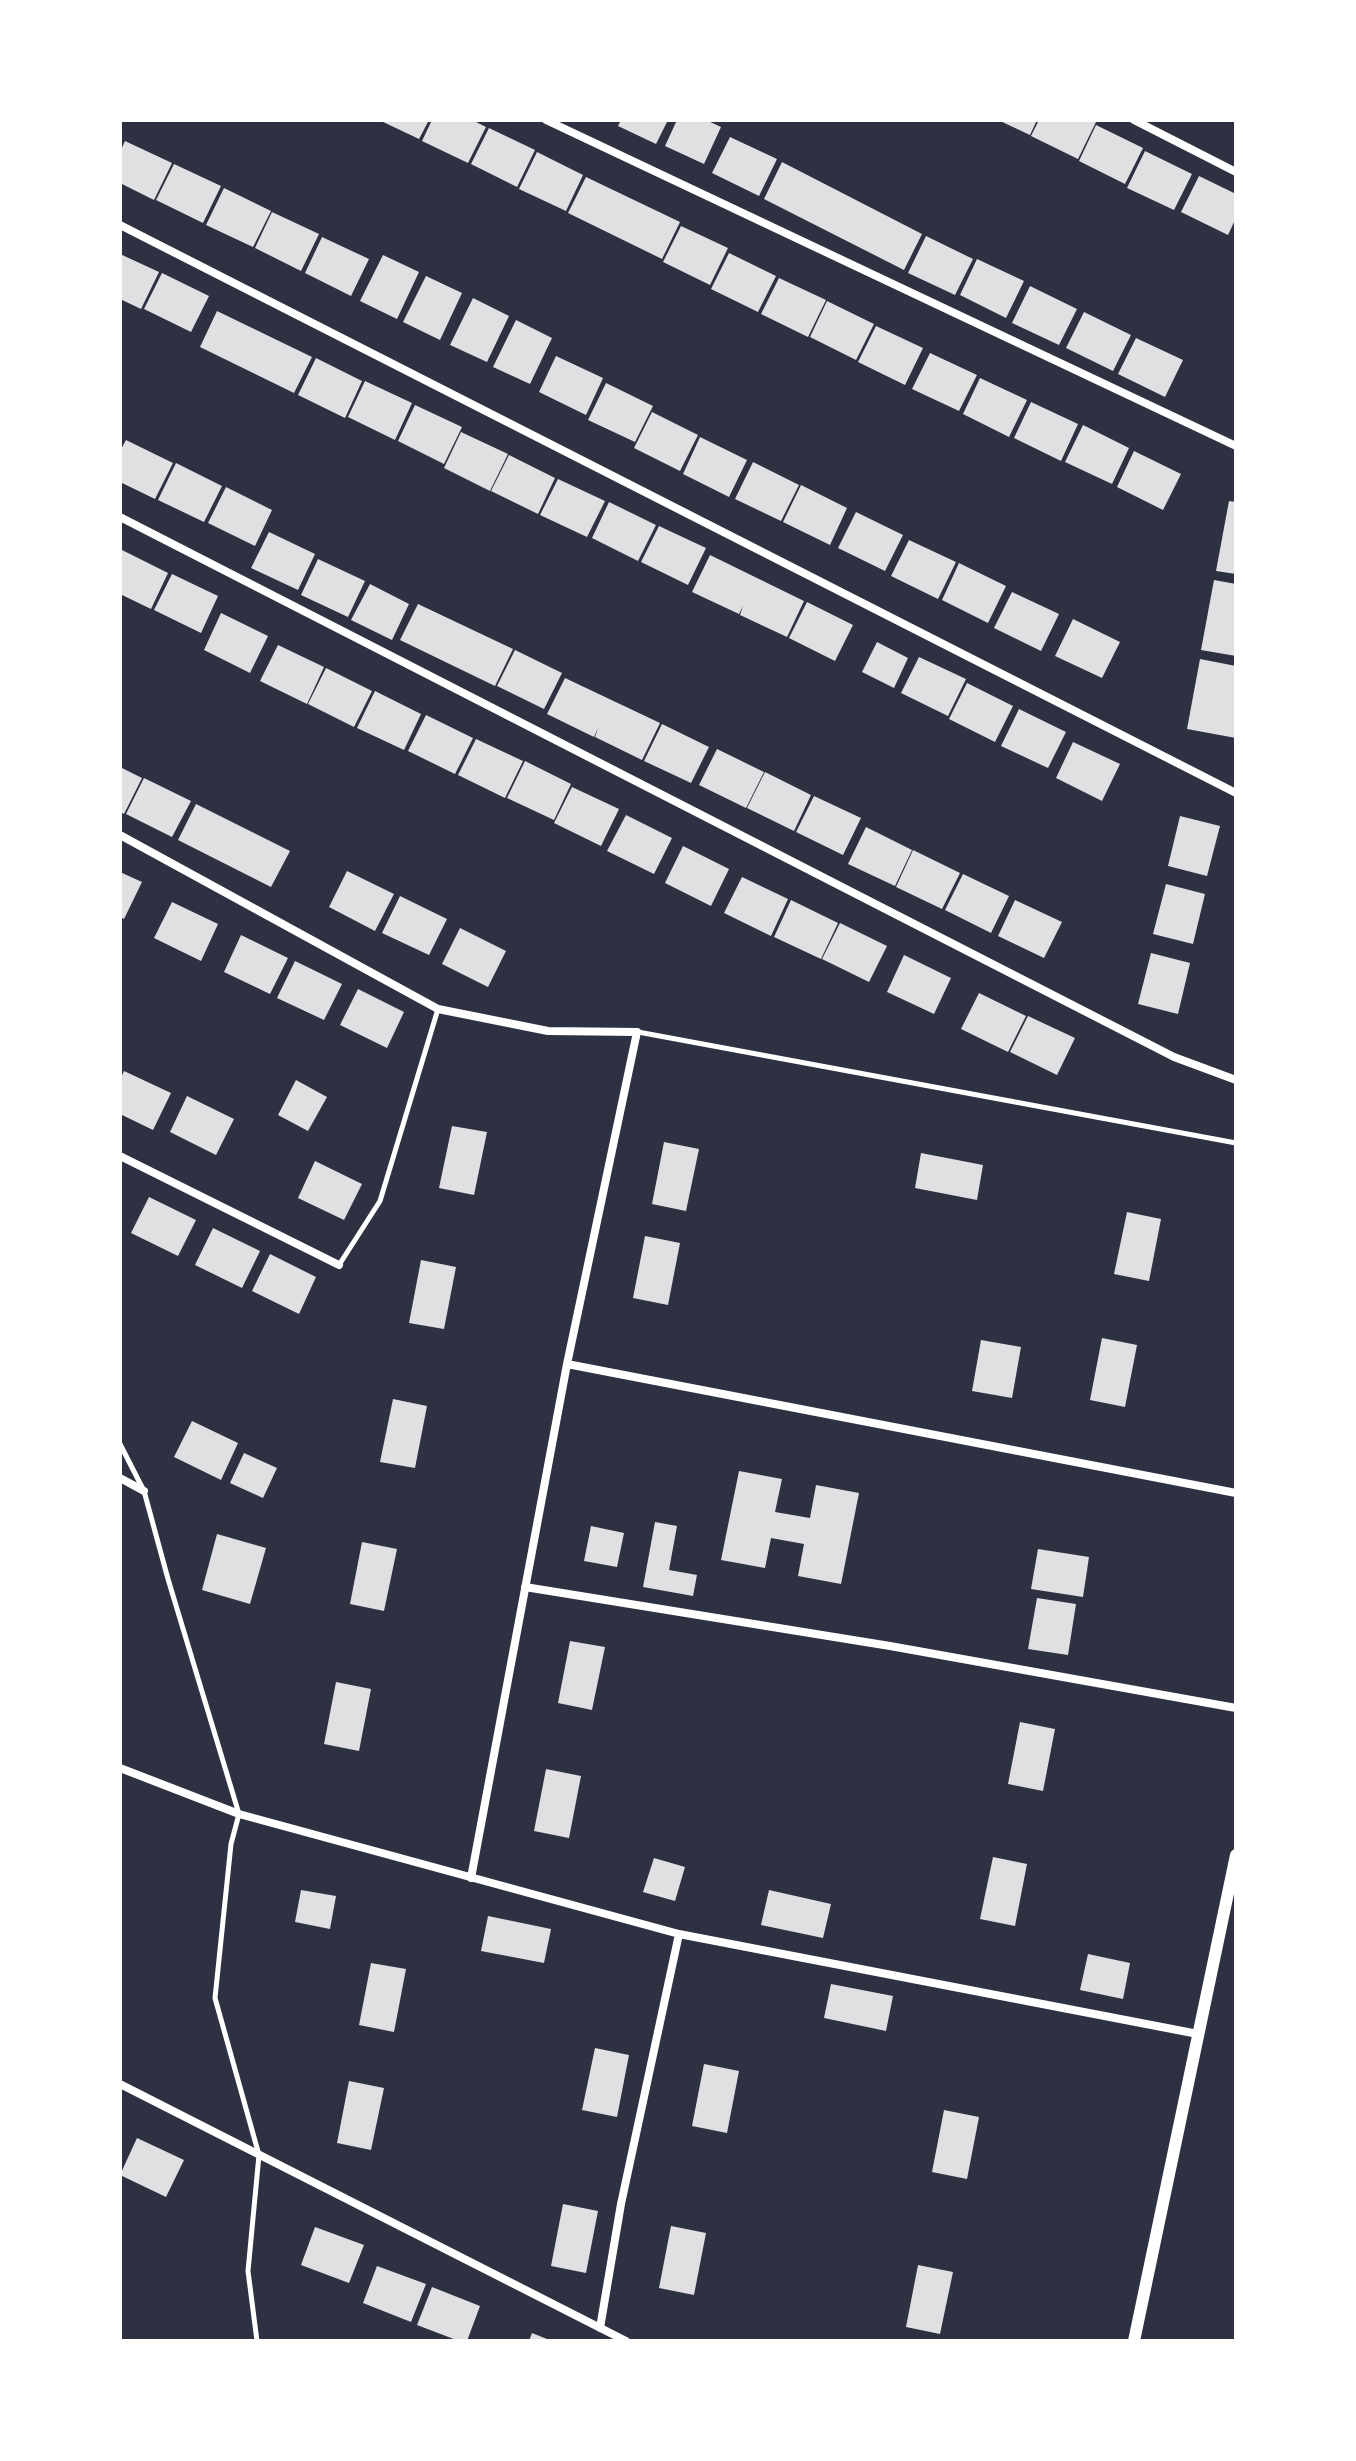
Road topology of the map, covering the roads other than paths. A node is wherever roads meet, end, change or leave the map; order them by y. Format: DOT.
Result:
graph roads {
  1 [pos="546,120"];
  2 [pos="1134,120"];
  3 [pos="1236,172"];
  4 [pos="120,225"];
  5 [pos="1236,446"];
  6 [pos="120,517"];
  7 [pos="1236,793"];
  8 [pos="120,835"];
  9 [pos="438,1009"];
  10 [pos="637,1032"];
  11 [pos="1236,1080"];
  12 [pos="1236,1143"];
  13 [pos="120,1156"];
  14 [pos="339,1265"];
  15 [pos="567,1364"];
  16 [pos="120,1444"];
  17 [pos="120,1478"];
  18 [pos="144,1491"];
  19 [pos="1236,1493"];
  20 [pos="525,1587"];
  21 [pos="1236,1708"];
  22 [pos="120,1768"];
  23 [pos="239,1814"];
  24 [pos="1236,1855"];
  25 [pos="471,1878"];
  26 [pos="679,1934"];
  27 [pos="1198,2034"];
  28 [pos="120,2084"];
  29 [pos="259,2155"];
  30 [pos="600,2328"];
  31 [pos="257,2341"];
  32 [pos="626,2341"];
  33 [pos="1134,2341"];
  1 -- 5 [label="street"];
  2 -- 3 [label="street"];
  4 -- 7 [label="street"];
  6 -- 11 [label="street"];
  8 -- 9 [label="street"];
  9 -- 10 [label="street"];
  9 -- 14 [label="lane"];
  10 -- 12 [label="lane"];
  10 -- 15 [label="street"];
  13 -- 14 [label="street"];
  15 -- 19 [label="street"];
  15 -- 20 [label="street"];
  16 -- 18 [label="lane"];
  17 -- 18 [label="street"];
  18 -- 23 [label="lane"];
  20 -- 21 [label="street"];
  20 -- 25 [label="street"];
  22 -- 23 [label="street"];
  23 -- 25 [label="street"];
  23 -- 29 [label="lane"];
  24 -- 27 [label="street"];
  25 -- 26 [label="street"];
  26 -- 27 [label="street"];
  26 -- 30 [label="street"];
  27 -- 33 [label="street"];
  28 -- 29 [label="street"];
  29 -- 30 [label="street"];
  29 -- 31 [label="lane"];
  30 -- 32 [label="street"];
}
